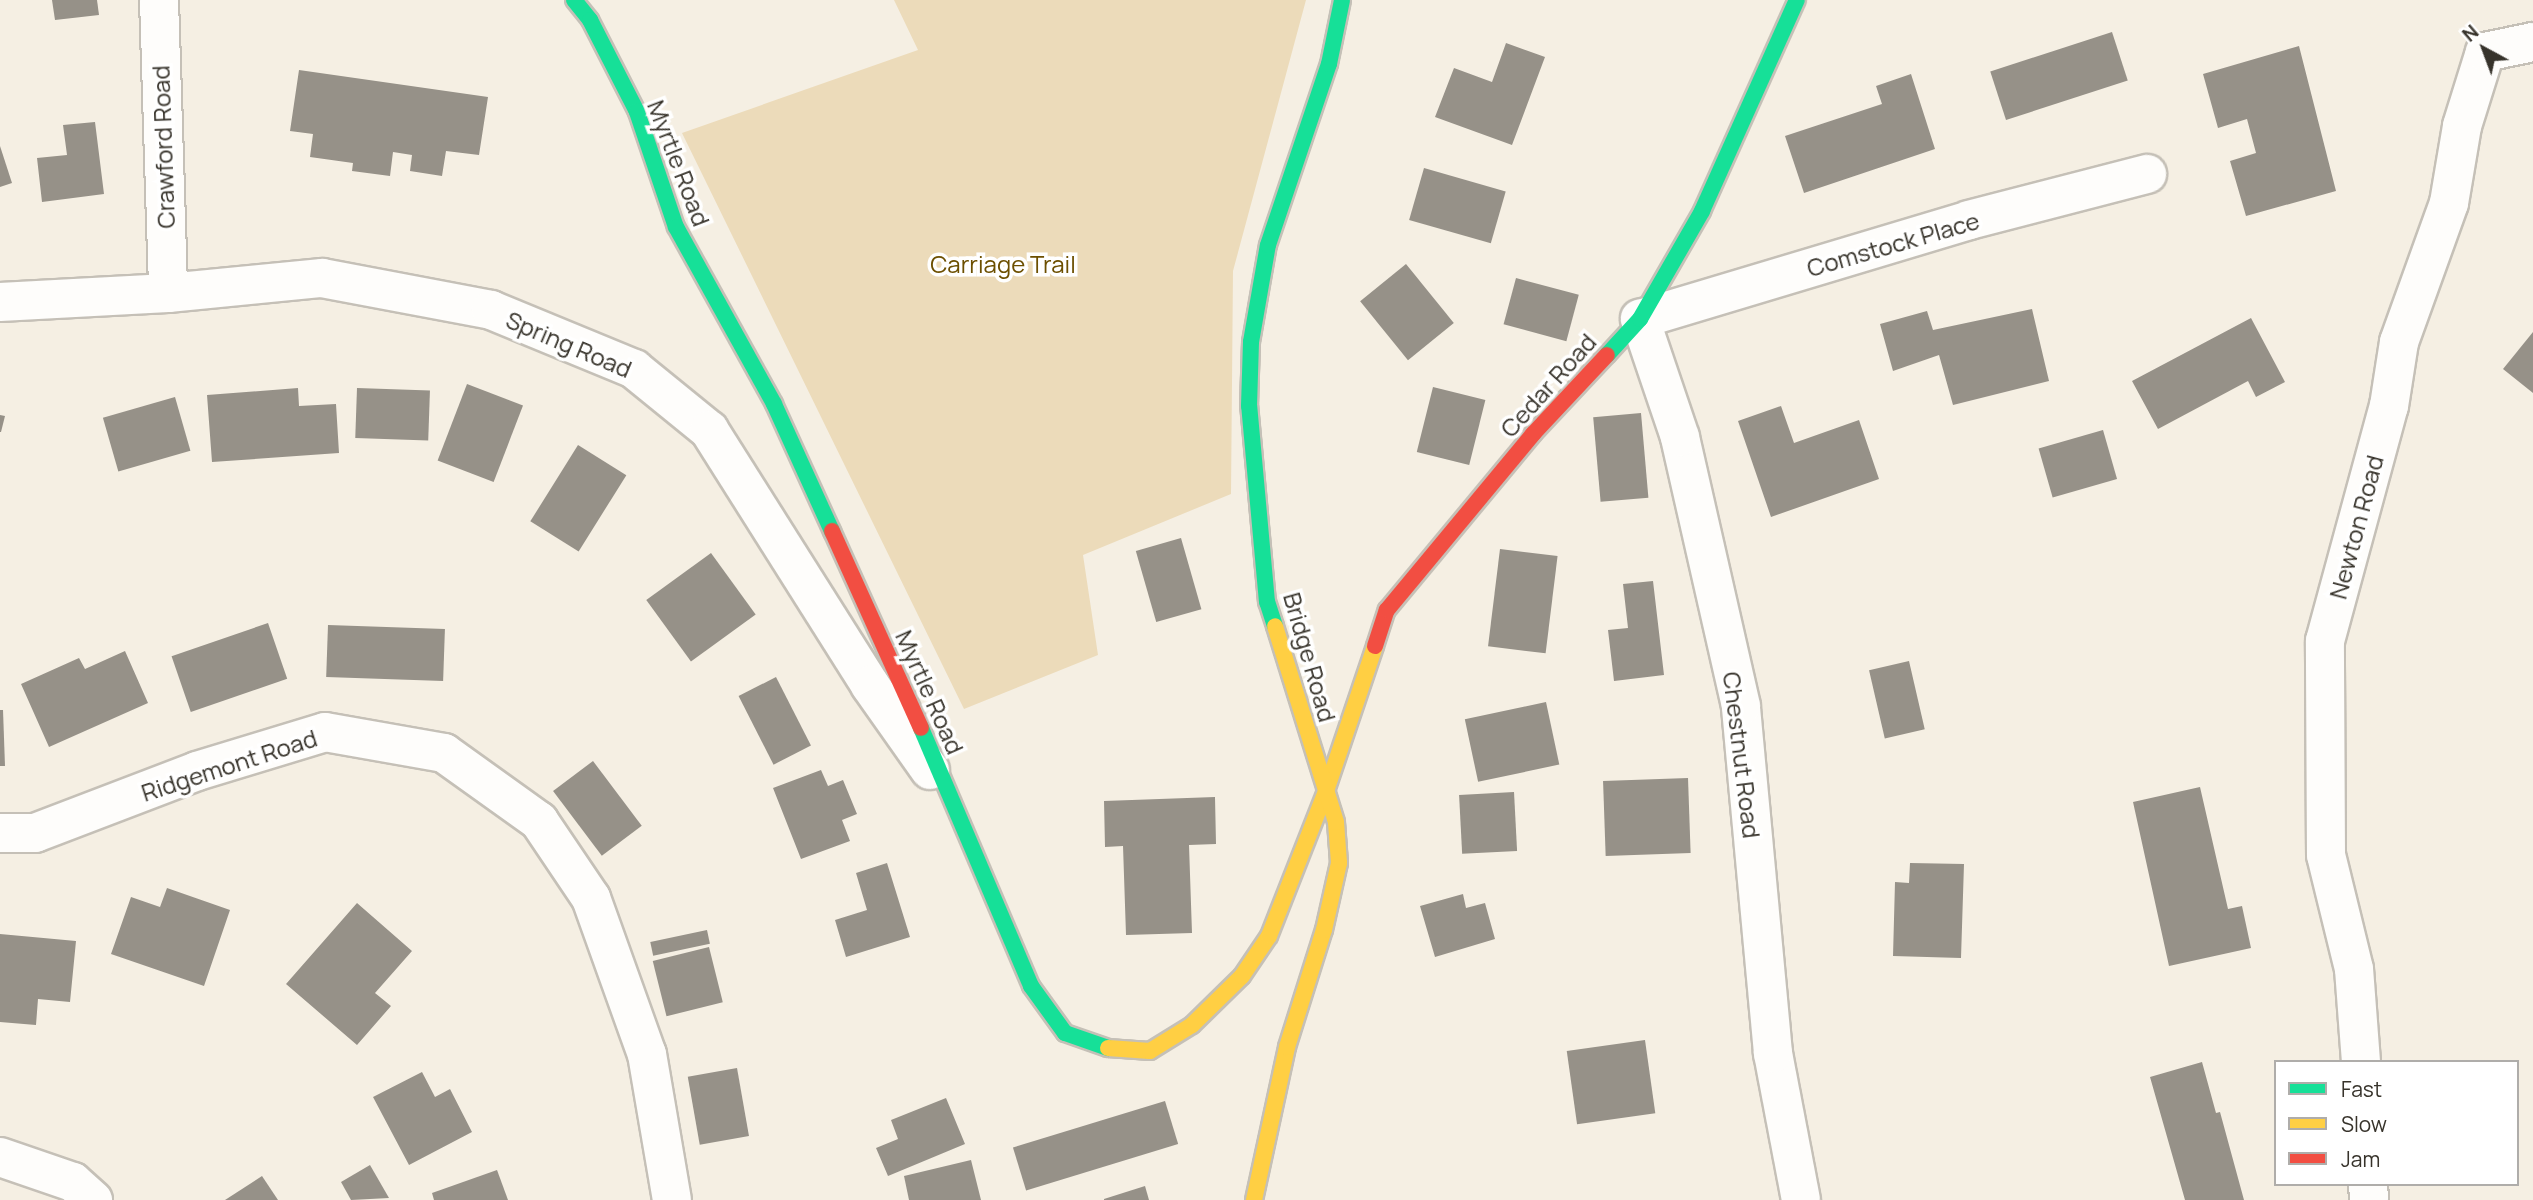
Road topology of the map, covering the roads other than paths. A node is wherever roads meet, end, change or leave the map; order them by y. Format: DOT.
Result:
graph roads {
  1 [pos="159,0"];
  2 [pos="575,0"];
  3 [pos="1342,0"];
  4 [pos="1797,0"];
  5 [pos="2533,42"];
  6 [pos="2147,174"];
  7 [pos="168,293"];
  8 [pos="0,302"];
  9 [pos="1640,319"];
  10 [pos="1326,791"];
  11 [pos="960,812"];
  12 [pos="0,833"];
  13 [pos="2361,1060"];
  14 [pos="0,1157"];
  15 [pos="93,1200"];
  16 [pos="672,1200"];
  17 [pos="1254,1200"];
  18 [pos="1801,1200"];
  1 -- 7 [label="street, Crawford Road"];
  2 -- 11 [label="street, Myrtle Road"];
  3 -- 10 [label="street, Bridge Road"];
  4 -- 9 [label="street, Cedar Road"];
  5 -- 13 [label="street, Newton Road"];
  6 -- 9 [label="street, Comstock Place"];
  7 -- 8 [label="street, Spring Road"];
  7 -- 11 [label="street, Spring Road"];
  9 -- 10 [label="street, Cedar Road"];
  9 -- 18 [label="street, Chestnut Road"];
  10 -- 11 [label="street, Myrtle Road"];
  10 -- 17 [label="street, Bridge Road"];
  12 -- 16 [label="street, Ridgemont Road"];
  14 -- 15 [label="street"];
}
